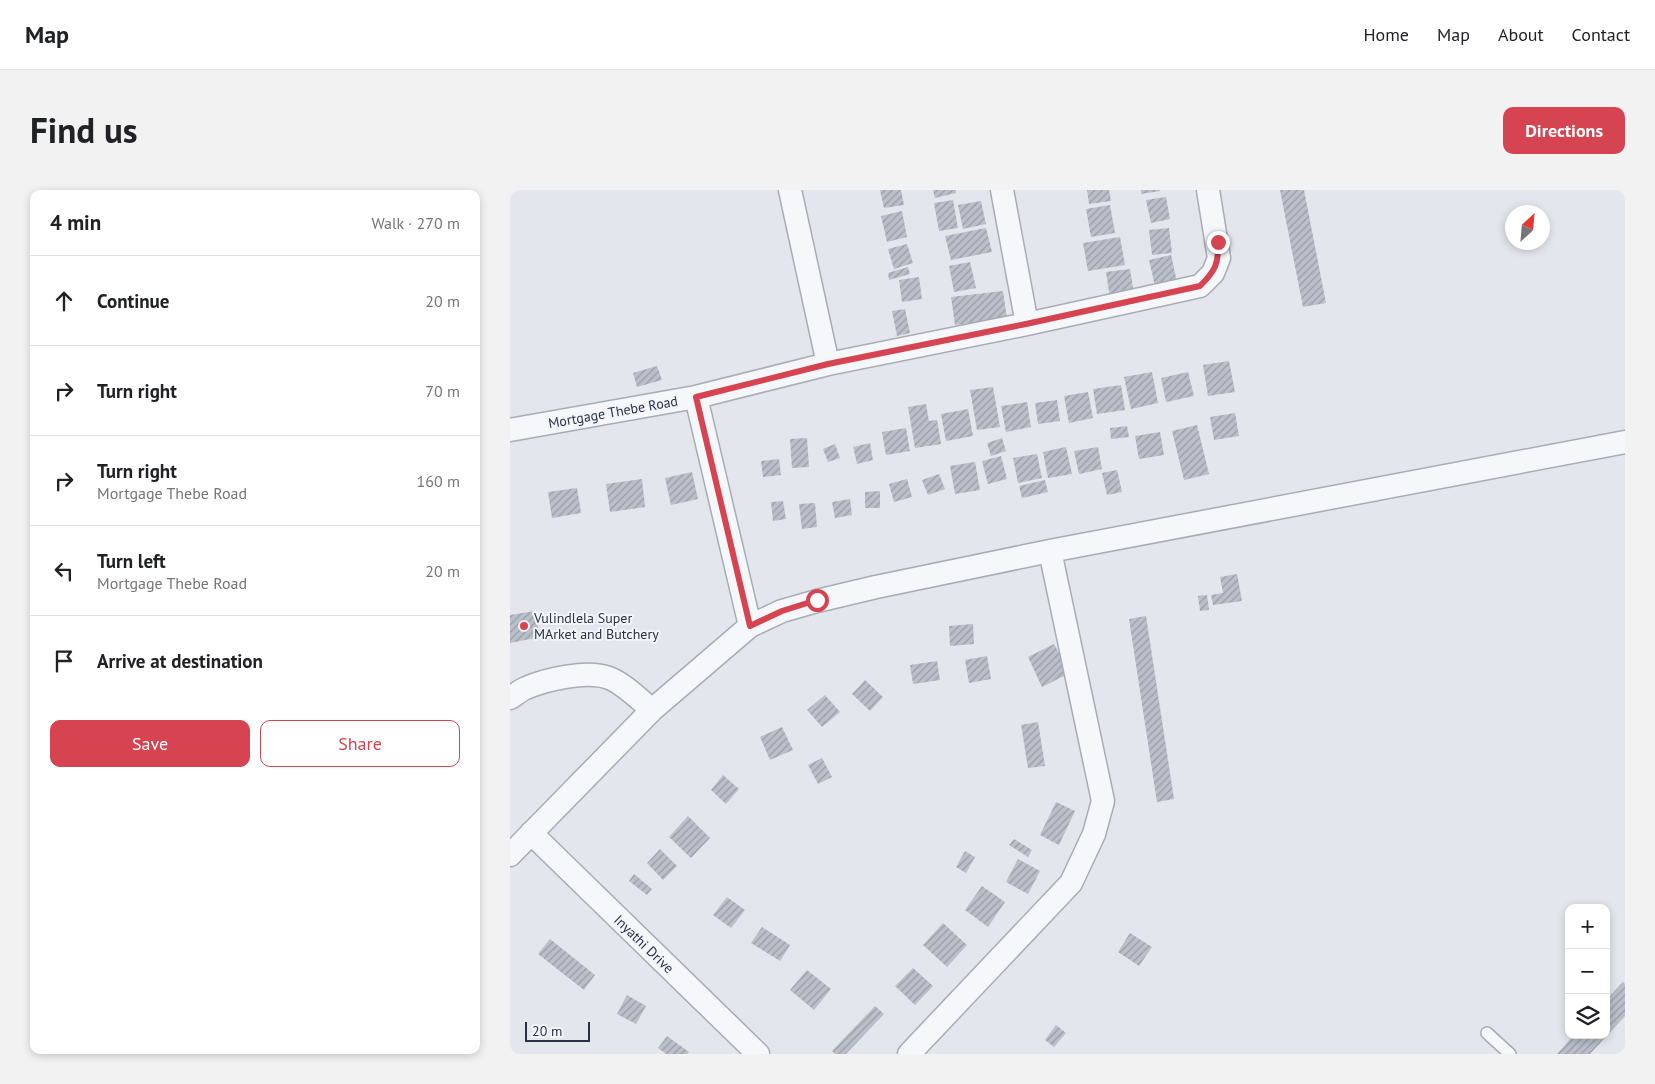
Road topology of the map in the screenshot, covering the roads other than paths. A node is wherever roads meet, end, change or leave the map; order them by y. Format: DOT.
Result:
graph roads {
  1 [pos="790,190"];
  2 [pos="1002,190"];
  3 [pos="1208,190"];
  4 [pos="1026,324"];
  5 [pos="828,364"];
  6 [pos="696,397"];
  7 [pos="510,430"];
  8 [pos="1625,442"];
  9 [pos="1050,550"];
  10 [pos="750,626"];
  11 [pos="510,698"];
  12 [pos="652,710"];
  13 [pos="531,834"];
  14 [pos="510,855"];
  15 [pos="1488,1033"];
  16 [pos="758,1054"];
  17 [pos="909,1054"];
  18 [pos="1510,1054"];
  1 -- 5 [label="street"];
  2 -- 4 [label="street"];
  3 -- 4 [label="street, Mortgage Thebe Road"];
  4 -- 5 [label="street, Mortgage Thebe Road"];
  5 -- 6 [label="street, Mortgage Thebe Road"];
  6 -- 7 [label="street, Mortgage Thebe Road"];
  6 -- 10 [label="street"];
  8 -- 9 [label="street"];
  9 -- 10 [label="street"];
  9 -- 17 [label="street"];
  10 -- 12 [label="street"];
  11 -- 12 [label="street"];
  12 -- 13 [label="street"];
  13 -- 14 [label="street"];
  13 -- 16 [label="street, Inyathi Drive"];
  15 -- 18 [label="lane"];
}
